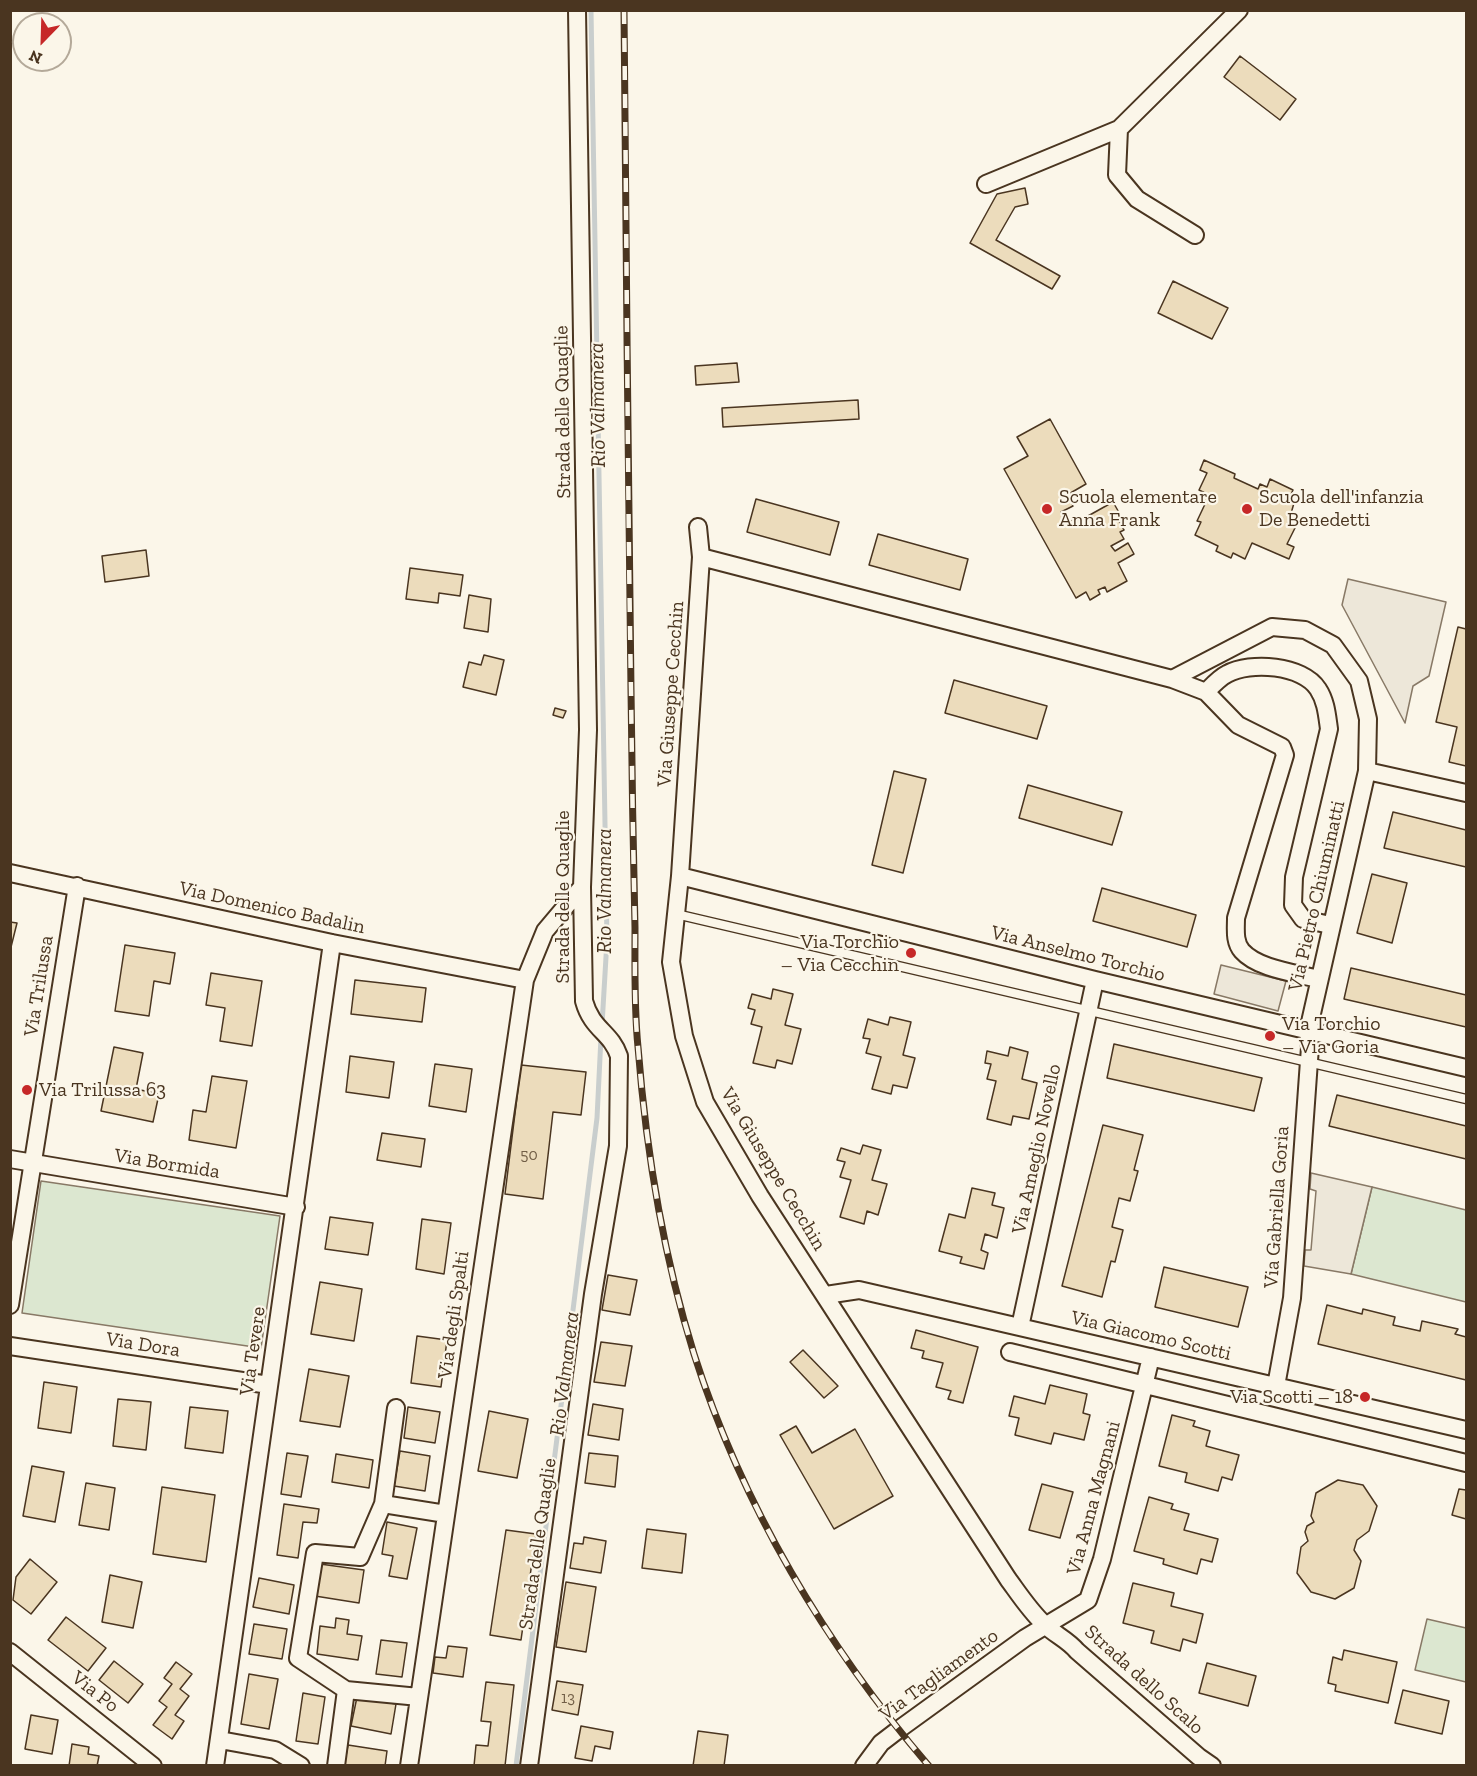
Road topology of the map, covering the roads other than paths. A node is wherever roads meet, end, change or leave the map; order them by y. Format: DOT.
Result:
graph roads {
  1 [pos="577,10"];
  2 [pos="1239,10"];
  3 [pos="1119,129"];
  4 [pos="986,184"];
  5 [pos="1195,235"];
  6 [pos="698,527"];
  7 [pos="701,557"];
  8 [pos="1172,679"];
  9 [pos="1206,692"];
  10 [pos="1367,771"];
  11 [pos="1467,793"];
  12 [pos="10,873"];
  13 [pos="680,876"];
  14 [pos="77,886"];
  15 [pos="582,887"];
  16 [pos="676,914"];
  17 [pos="1330,925"];
  18 [pos="332,943"];
  19 [pos="1318,979"];
  20 [pos="525,980"];
  21 [pos="1095,980"];
  22 [pos="1089,1009"];
  23 [pos="1308,1030"];
  24 [pos="1308,1060"];
  25 [pos="1467,1068"];
  26 [pos="1467,1099"];
  27 [pos="10,1159"];
  28 [pos="31,1163"];
  29 [pos="296,1207"];
  30 [pos="826,1295"];
  31 [pos="10,1305"];
  32 [pos="1020,1327"];
  33 [pos="10,1346"];
  34 [pos="1010,1352"];
  35 [pos="1151,1357"];
  36 [pos="1145,1384"];
  37 [pos="269,1385"];
  38 [pos="1276,1386"];
  39 [pos="396,1408"];
  40 [pos="1467,1430"];
  41 [pos="1467,1463"];
  42 [pos="383,1504"];
  43 [pos="446,1514"];
  44 [pos="1046,1627"];
  45 [pos="10,1652"];
  46 [pos="346,1690"];
  47 [pos="419,1697"];
  48 [pos="220,1740"];
  49 [pos="153,1766"];
  50 [pos="215,1766"];
  51 [pos="301,1766"];
  52 [pos="336,1766"];
  53 [pos="409,1766"];
  54 [pos="529,1766"];
  55 [pos="864,1766"];
  56 [pos="1212,1766"];
  1 -- 15 [label="street, Strada delle Quaglie"];
  2 -- 3 [label="street"];
  3 -- 4 [label="street"];
  3 -- 5 [label="street"];
  6 -- 7 [label="street, Via Giuseppe Cecchin"];
  7 -- 8 [label="street"];
  7 -- 13 [label="street, Via Giuseppe Cecchin"];
  8 -- 9 [label="street"];
  8 -- 10 [label="street, Via Pietro Chiuminatti"];
  9 -- 17 [label="street"];
  9 -- 19 [label="street"];
  10 -- 11 [label="street"];
  10 -- 17 [label="street, Via Pietro Chiuminatti"];
  12 -- 14 [label="street, Via Domenico Badalin"];
  13 -- 16 [label="street, Via Giuseppe Cecchin"];
  13 -- 21 [label="street, Via Anselmo Torchio"];
  14 -- 18 [label="street, Via Domenico Badalin"];
  14 -- 28 [label="street, Via Trilussa"];
  15 -- 20 [label="street, Via degli Spalti"];
  15 -- 54 [label="street, Strada delle Quaglie"];
  16 -- 22 [label="lane"];
  16 -- 30 [label="street, Via Giuseppe Cecchin"];
  17 -- 19 [label="street, Via Pietro Chiuminatti"];
  18 -- 20 [label="street, Via Domenico Badalin"];
  18 -- 29 [label="street, Via Tevere"];
  19 -- 23 [label="street, Via Pietro Chiuminatti"];
  20 -- 43 [label="street, Via degli Spalti"];
  21 -- 22 [label="street, Via Ameglio Novello"];
  21 -- 23 [label="street, Via Anselmo Torchio"];
  22 -- 24 [label="lane"];
  22 -- 32 [label="street, Via Ameglio Novello"];
  23 -- 24 [label="street, Via Gabriella Goria"];
  23 -- 25 [label="street, Via Anselmo Torchio"];
  24 -- 26 [label="lane"];
  24 -- 38 [label="street, Via Gabriella Goria"];
  27 -- 28 [label="street, Via Bormida"];
  28 -- 29 [label="street, Via Bormida"];
  28 -- 31 [label="street, Via Trilussa"];
  29 -- 37 [label="street, Via Tevere"];
  30 -- 32 [label="street, Via Giacomo Scotti"];
  30 -- 44 [label="street, Via Giuseppe Cecchin"];
  32 -- 35 [label="street, Via Giacomo Scotti"];
  33 -- 37 [label="street, Via Dora"];
  34 -- 36 [label="street"];
  35 -- 36 [label="street, Via Anna Magnani"];
  35 -- 38 [label="street, Via Giacomo Scotti"];
  36 -- 41 [label="street"];
  36 -- 44 [label="street, Via Anna Magnani"];
  37 -- 48 [label="street, Via Tevere"];
  38 -- 40 [label="street, Via Giacomo Scotti"];
  39 -- 42 [label="street"];
  42 -- 43 [label="street"];
  42 -- 46 [label="street"];
  43 -- 47 [label="street, Via degli Spalti"];
  44 -- 55 [label="street, Via Tagliamento"];
  44 -- 56 [label="street, Strada dello Scalo"];
  45 -- 49 [label="street, Via Po"];
  46 -- 47 [label="street"];
  46 -- 52 [label="street"];
  47 -- 53 [label="street, Via degli Spalti"];
  48 -- 50 [label="street, Via Tevere"];
  48 -- 51 [label="street"];
}
